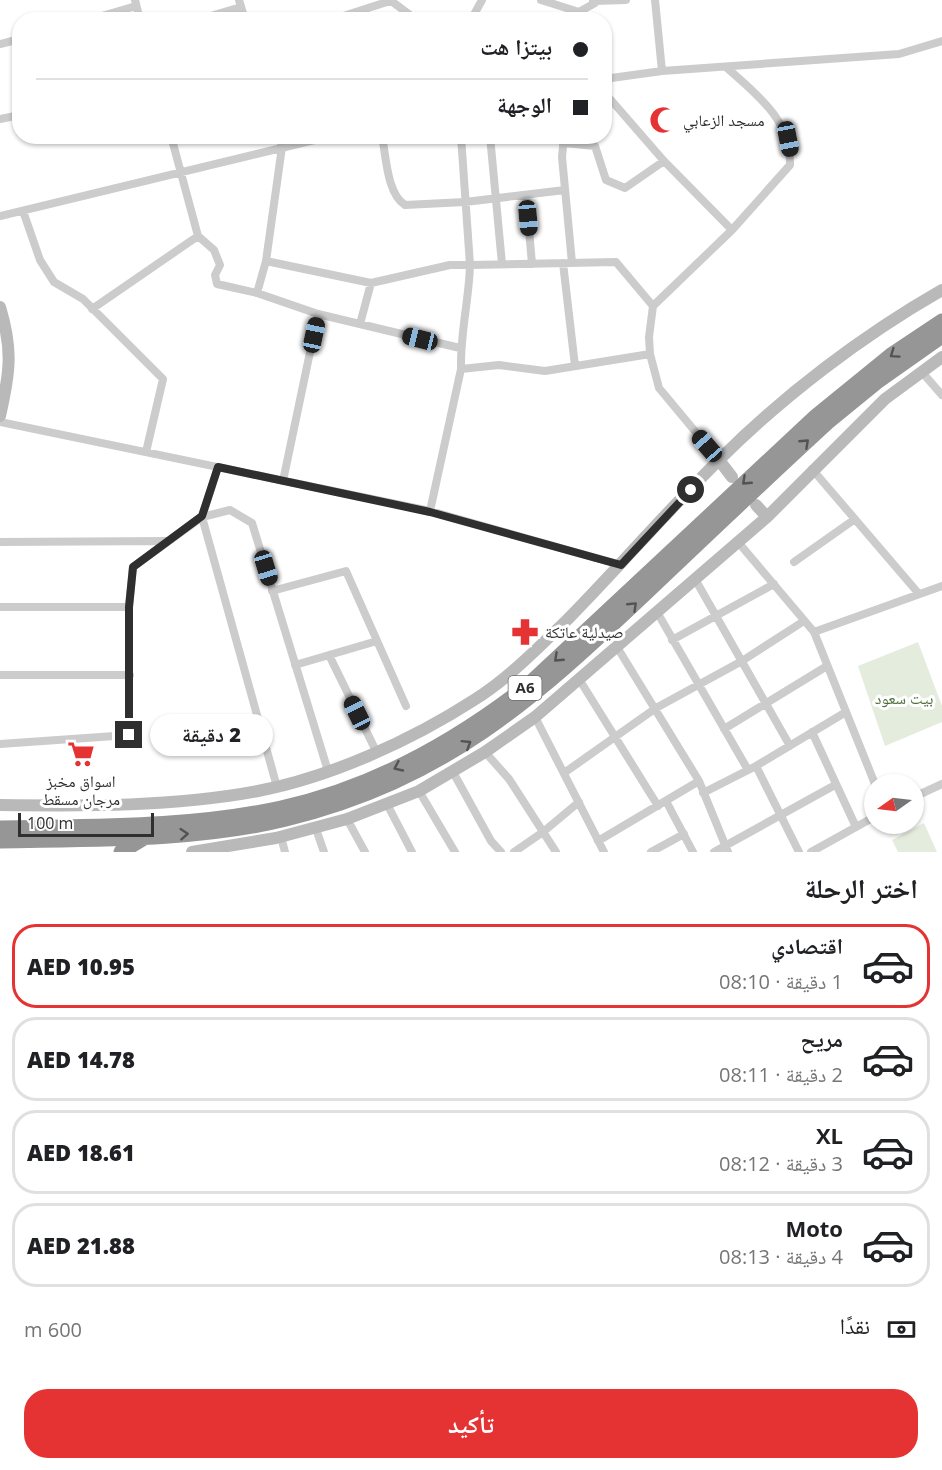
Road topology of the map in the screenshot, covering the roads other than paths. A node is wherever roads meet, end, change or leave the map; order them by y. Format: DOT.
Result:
graph roads {
  1 [pos="390,0"];
  2 [pos="541,0"];
  3 [pos="626,0"];
  4 [pos="655,0"];
  5 [pos="592,1"];
  6 [pos="136,3"];
  7 [pos="241,3"];
  8 [pos="111,12"];
  9 [pos="218,12"];
  10 [pos="355,12"];
  11 [pos="406,12"];
  12 [pos="942,41"];
  13 [pos="726,67"];
  14 [pos="662,71"];
  15 [pos="612,78"];
  16 [pos="612,101"];
  17 [pos="173,144"];
  18 [pos="281,144"];
  19 [pos="296,144"];
  20 [pos="384,144"];
  21 [pos="461,144"];
  22 [pos="491,144"];
  23 [pos="564,144"];
  24 [pos="585,144"];
  25 [pos="282,147"];
  26 [pos="664,161"];
  27 [pos="180,172"];
  28 [pos="565,190"];
  29 [pos="526,195"];
  30 [pos="495,199"];
  31 [pos="465,202"];
  32 [pos="23,211"];
  33 [pos="0,216"];
  34 [pos="732,230"];
  35 [pos="198,236"];
  36 [pos="266,261"];
  37 [pos="567,263"];
  38 [pos="502,264"];
  39 [pos="532,264"];
  40 [pos="470,266"];
  41 [pos="371,283"];
  42 [pos="942,290"];
  43 [pos="257,293"];
  44 [pos="653,306"];
  45 [pos="0,307"];
  46 [pos="92,309"];
  47 [pos="318,314"];
  48 [pos="942,321"];
  49 [pos="360,324"];
  50 [pos="942,336"];
  51 [pos="460,348"];
  52 [pos="650,354"];
  53 [pos="942,357"];
  54 [pos="574,366"];
  55 [pos="461,369"];
  56 [pos="921,371"];
  57 [pos="942,395"];
  58 [pos="0,416"];
  59 [pos="0,422"];
  60 [pos="146,452"];
  61 [pos="719,460"];
  62 [pos="218,467"];
  63 [pos="812,469"];
  64 [pos="732,477"];
  65 [pos="284,481"];
  66 [pos="756,505"];
  67 [pos="430,512"];
  68 [pos="202,516"];
  69 [pos="767,517"];
  70 [pos="855,519"];
  71 [pos="167,541"];
  72 [pos="0,542"];
  73 [pos="738,542"];
  74 [pos="794,562"];
  75 [pos="621,565"];
  76 [pos="695,579"];
  77 [pos="774,584"];
  78 [pos="942,586"];
  79 [pos="272,591"];
  80 [pos="919,594"];
  81 [pos="0,607"];
  82 [pos="129,607"];
  83 [pos="657,612"];
  84 [pos="716,616"];
  85 [pos="804,621"];
  86 [pos="814,632"];
  87 [pos="672,640"];
  88 [pos="377,641"];
  89 [pos="617,647"];
  90 [pos="329,655"];
  91 [pos="742,661"];
  92 [pos="295,664"];
  93 [pos="827,666"];
  94 [pos="0,675"];
  95 [pos="130,675"];
  96 [pos="579,679"];
  97 [pos="698,683"];
  98 [pos="766,704"];
  99 [pos="406,705"];
  100 [pos="656,708"];
  101 [pos="846,712"];
  102 [pos="536,717"];
  103 [pos="724,729"];
  104 [pos="812,732"];
  105 [pos="616,736"];
  106 [pos="0,744"];
  107 [pos="790,746"];
  108 [pos="376,751"];
  109 [pos="485,752"];
  110 [pos="752,768"];
  111 [pos="328,771"];
  112 [pos="453,772"];
  113 [pos="564,773"];
  114 [pos="871,774"];
  115 [pos="699,782"];
  116 [pos="942,784"];
  117 [pos="835,785"];
  118 [pos="277,787"];
  119 [pos="419,790"];
  120 [pos="924,792"];
  121 [pos="703,793"];
  122 [pos="579,802"];
  123 [pos="387,804"];
  124 [pos="662,804"];
  125 [pos="0,805"];
  126 [pos="780,815"];
  127 [pos="347,819"];
  128 [pos="864,823"];
  129 [pos="856,827"];
  130 [pos="0,828"];
  131 [pos="316,828"];
  132 [pos="543,832"];
  133 [pos="684,834"];
  134 [pos="148,836"];
  135 [pos="281,837"];
  136 [pos="0,841"];
  137 [pos="598,841"];
  138 [pos="728,848"];
  139 [pos="121,852"];
  140 [pos="192,852"];
  141 [pos="285,852"];
  142 [pos="324,852"];
  143 [pos="365,852"];
  144 [pos="412,852"];
  145 [pos="455,852"];
  146 [pos="501,852"];
  147 [pos="514,852"];
  148 [pos="556,852"];
  149 [pos="604,852"];
  150 [pos="651,852"];
  151 [pos="693,852"];
  152 [pos="714,852"];
  153 [pos="799,852"];
  154 [pos="811,852"];
  1 -- 10 [label="street"];
  1 -- 11 [label="street"];
  2 -- 5 [label="street"];
  3 -- 5 [label="street"];
  4 -- 14 [label="street"];
  6 -- 8 [label="street"];
  7 -- 9 [label="street"];
  12 -- 13 [label="street"];
  13 -- 14 [label="street"];
  13 -- 34 [label="street"];
  14 -- 15 [label="street"];
  16 -- 26 [label="street"];
  17 -- 27 [label="street"];
  18 -- 25 [label="street"];
  19 -- 25 [label="street"];
  20 -- 31 [label="street"];
  21 -- 31 [label="street"];
  22 -- 30 [label="street"];
  23 -- 28 [label="street"];
  24 -- 26 [label="street"];
  25 -- 27 [label="street"];
  25 -- 36 [label="street"];
  26 -- 34 [label="street"];
  27 -- 32 [label="street"];
  27 -- 35 [label="street"];
  28 -- 29 [label="street"];
  28 -- 37 [label="street"];
  29 -- 30 [label="street"];
  29 -- 39 [label="street"];
  30 -- 31 [label="street"];
  30 -- 38 [label="street"];
  31 -- 40 [label="street"];
  32 -- 33 [label="street"];
  32 -- 46 [label="street"];
  34 -- 44 [label="street"];
  35 -- 43 [label="street"];
  35 -- 46 [label="street"];
  36 -- 41 [label="street"];
  36 -- 43 [label="street"];
  37 -- 39 [label="street"];
  37 -- 44 [label="street"];
  37 -- 54 [label="street"];
  38 -- 39 [label="street"];
  38 -- 40 [label="street"];
  40 -- 41 [label="street"];
  40 -- 51 [label="street"];
  41 -- 49 [label="street"];
  42 -- 61 [label="street"];
  43 -- 47 [label="street"];
  44 -- 52 [label="street"];
  45 -- 58 [label="street"];
  46 -- 60 [label="street"];
  47 -- 49 [label="street"];
  47 -- 65 [label="street"];
  48 -- 130 [label="highway, A6, one-way"];
  49 -- 51 [label="street"];
  134 -- 50 [label="highway, A6, one-way"];
  51 -- 55 [label="street"];
  52 -- 54 [label="street"];
  52 -- 61 [label="street"];
  53 -- 56 [label="street"];
  54 -- 55 [label="street"];
  55 -- 67 [label="street"];
  56 -- 57 [label="street"];
  56 -- 63 [label="street"];
  59 -- 60 [label="street"];
  60 -- 62 [label="street"];
  61 -- 64 [label="street"];
  61 -- 75 [label="street"];
  62 -- 65 [label="street"];
  62 -- 68 [label="street"];
  63 -- 69 [label="street"];
  63 -- 70 [label="street"];
  65 -- 67 [label="street"];
  66 -- 69 [label="street"];
  67 -- 75 [label="street"];
  68 -- 71 [label="street"];
  68 -- 79 [label="street"];
  68 -- 118 [label="street"];
  69 -- 73 [label="street"];
  70 -- 74 [label="street"];
  70 -- 80 [label="street"];
  71 -- 72 [label="street"];
  71 -- 82 [label="street"];
  73 -- 76 [label="street"];
  73 -- 77 [label="street"];
  75 -- 108 [label="street"];
  76 -- 83 [label="street"];
  76 -- 84 [label="street"];
  77 -- 84 [label="street"];
  77 -- 85 [label="street"];
  78 -- 80 [label="street"];
  79 -- 88 [label="street"];
  79 -- 92 [label="street"];
  80 -- 86 [label="street"];
  81 -- 82 [label="street"];
  82 -- 95 [label="street"];
  83 -- 87 [label="street"];
  83 -- 89 [label="street"];
  84 -- 87 [label="street"];
  84 -- 91 [label="street"];
  85 -- 86 [label="street"];
  85 -- 91 [label="street"];
  86 -- 93 [label="street"];
  87 -- 97 [label="street"];
  88 -- 90 [label="street"];
  88 -- 99 [label="street"];
  89 -- 96 [label="street"];
  89 -- 100 [label="street"];
  90 -- 92 [label="street"];
  90 -- 108 [label="street"];
  91 -- 97 [label="street"];
  91 -- 98 [label="street"];
  92 -- 111 [label="street"];
  93 -- 98 [label="street"];
  93 -- 101 [label="street"];
  94 -- 95 [label="street"];
  95 -- 106 [label="street"];
  96 -- 102 [label="street"];
  96 -- 105 [label="street"];
  97 -- 100 [label="street"];
  97 -- 103 [label="street"];
  98 -- 103 [label="street"];
  98 -- 107 [label="street"];
  100 -- 105 [label="street"];
  100 -- 115 [label="street"];
  101 -- 104 [label="street"];
  101 -- 114 [label="street"];
  102 -- 109 [label="street"];
  102 -- 113 [label="street"];
  103 -- 110 [label="street"];
  104 -- 107 [label="street"];
  104 -- 117 [label="street"];
  105 -- 113 [label="street"];
  105 -- 124 [label="street"];
  107 -- 110 [label="street"];
  108 -- 111 [label="street"];
  109 -- 112 [label="street"];
  109 -- 132 [label="street"];
  110 -- 121 [label="street"];
  110 -- 126 [label="street"];
  111 -- 118 [label="street"];
  112 -- 119 [label="street"];
  112 -- 146 [label="street"];
  113 -- 122 [label="street"];
  115 -- 121 [label="street"];
  115 -- 124 [label="street"];
  116 -- 120 [label="street"];
  117 -- 126 [label="street"];
  117 -- 129 [label="street"];
  118 -- 125 [label="street"];
  119 -- 123 [label="street"];
  119 -- 145 [label="street"];
  121 -- 138 [label="street"];
  122 -- 132 [label="street"];
  122 -- 137 [label="street"];
  123 -- 127 [label="street"];
  123 -- 144 [label="street"];
  124 -- 133 [label="street"];
  124 -- 137 [label="street"];
  126 -- 138 [label="street"];
  126 -- 153 [label="street"];
  127 -- 131 [label="street"];
  127 -- 143 [label="street"];
  128 -- 129 [label="street"];
  129 -- 154 [label="street"];
  131 -- 135 [label="street"];
  131 -- 142 [label="street"];
  132 -- 147 [label="street"];
  132 -- 148 [label="street"];
  133 -- 150 [label="street"];
  133 -- 151 [label="street"];
  134 -- 136 [label="highway, A6"];
  134 -- 139 [label="highway"];
  135 -- 140 [label="street"];
  135 -- 141 [label="street"];
  137 -- 149 [label="street"];
  138 -- 152 [label="street"];
}
